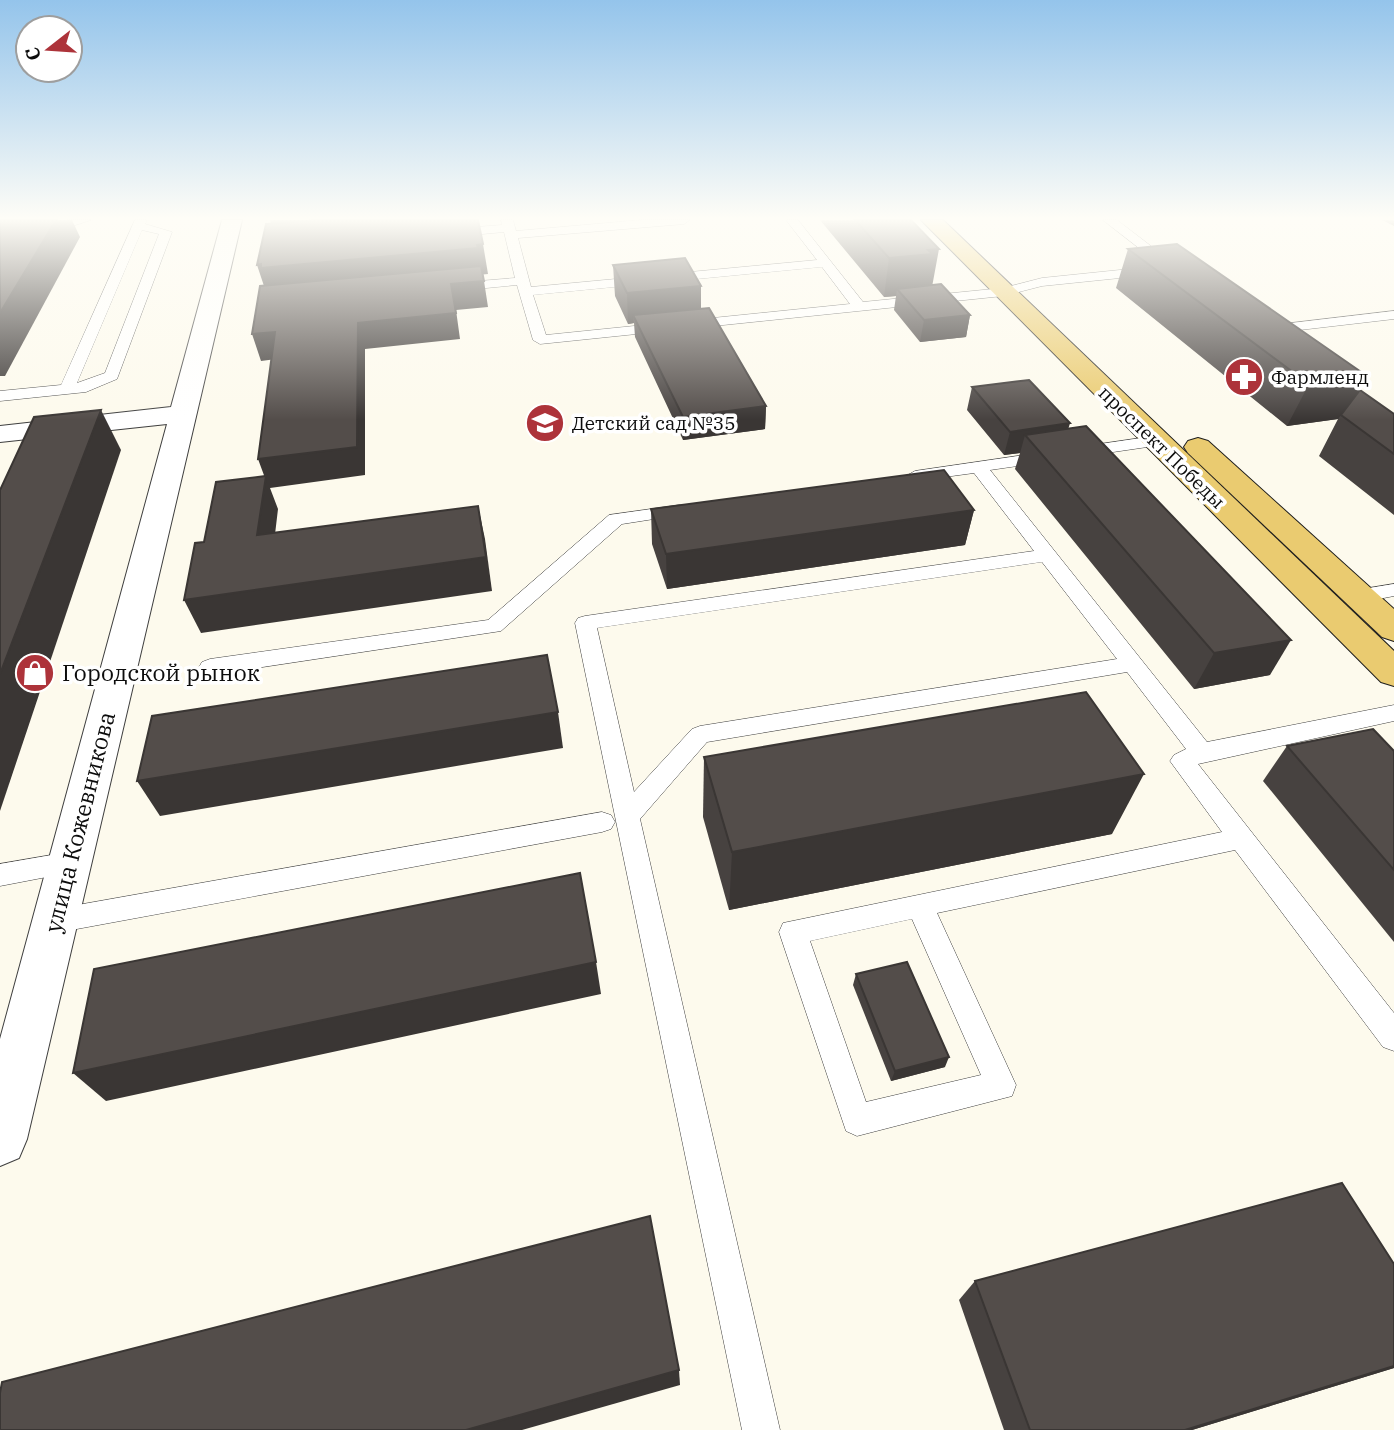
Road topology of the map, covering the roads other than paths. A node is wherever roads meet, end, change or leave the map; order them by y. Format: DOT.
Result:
graph roads {
  1 [pos="524,286"];
  2 [pos="112,287"];
  3 [pos="146,287"];
  4 [pos="215,287"];
  5 [pos="504,287"];
  6 [pos="844,287"];
  7 [pos="1012,287"];
  8 [pos="1013,287"];
  9 [pos="1027,287"];
  10 [pos="441,289"];
  11 [pos="1015,289"];
  12 [pos="860,307"];
  13 [pos="1394,315"];
  14 [pos="1283,346"];
  15 [pos="86,387"];
  16 [pos="67,390"];
  17 [pos="0,396"];
  18 [pos="182,414"];
  19 [pos="70,426"];
  20 [pos="0,434"];
  21 [pos="1155,441"];
  22 [pos="978,467"];
  23 [pos="897,479"];
  24 [pos="696,508"];
  25 [pos="1047,555"];
  26 [pos="1394,590"];
  27 [pos="1358,596"];
  28 [pos="1394,629"];
  29 [pos="1133,664"];
  30 [pos="210,667"];
  31 [pos="1394,673"];
  32 [pos="1394,713"];
  33 [pos="1202,752"];
  34 [pos="614,820"];
  35 [pos="1242,838"];
  36 [pos="69,863"];
  37 [pos="0,874"];
  38 [pos="920,906"];
  39 [pos="55,921"];
  40 [pos="1394,1037"];
  41 [pos="0,1139"];
  42 [pos="761,1430"];
  1 -- 12 [label="lane"];
  2 -- 16 [label="lane"];
  3 -- 15 [label="lane"];
  4 -- 18 [label="street, улица Кожевникова"];
  5 -- 10 [label="lane"];
  6 -- 12 [label="lane"];
  7 -- 11 [label="main road, проспект Победы"];
  8 -- 11 [label="main road, проспект Победы"];
  9 -- 11 [label="lane"];
  11 -- 12 [label="lane"];
  11 -- 21 [label="main road, проспект Победы"];
  11 -- 27 [label="main road, проспект Победы"];
  13 -- 14 [label="lane"];
  15 -- 16 [label="lane"];
  15 -- 19 [label="lane"];
  16 -- 17 [label="lane"];
  18 -- 19 [label="street"];
  18 -- 36 [label="street, улица Кожевникова"];
  19 -- 20 [label="street"];
  21 -- 22 [label="lane"];
  21 -- 31 [label="main road, проспект Победы"];
  22 -- 23 [label="lane"];
  22 -- 25 [label="lane"];
  24 -- 30 [label="lane"];
  25 -- 29 [label="lane"];
  25 -- 34 [label="lane"];
  26 -- 27 [label="lane"];
  27 -- 28 [label="main road, проспект Победы"];
  29 -- 33 [label="lane"];
  29 -- 34 [label="lane"];
  32 -- 33 [label="lane"];
  33 -- 35 [label="lane"];
  34 -- 39 [label="lane"];
  34 -- 42 [label="lane"];
  35 -- 38 [label="lane"];
  35 -- 40 [label="lane"];
  36 -- 37 [label="lane"];
  36 -- 39 [label="street, улица Кожевникова"];
  38 -- 38 [label="lane"];
  39 -- 41 [label="street, улица Кожевникова"];
}
